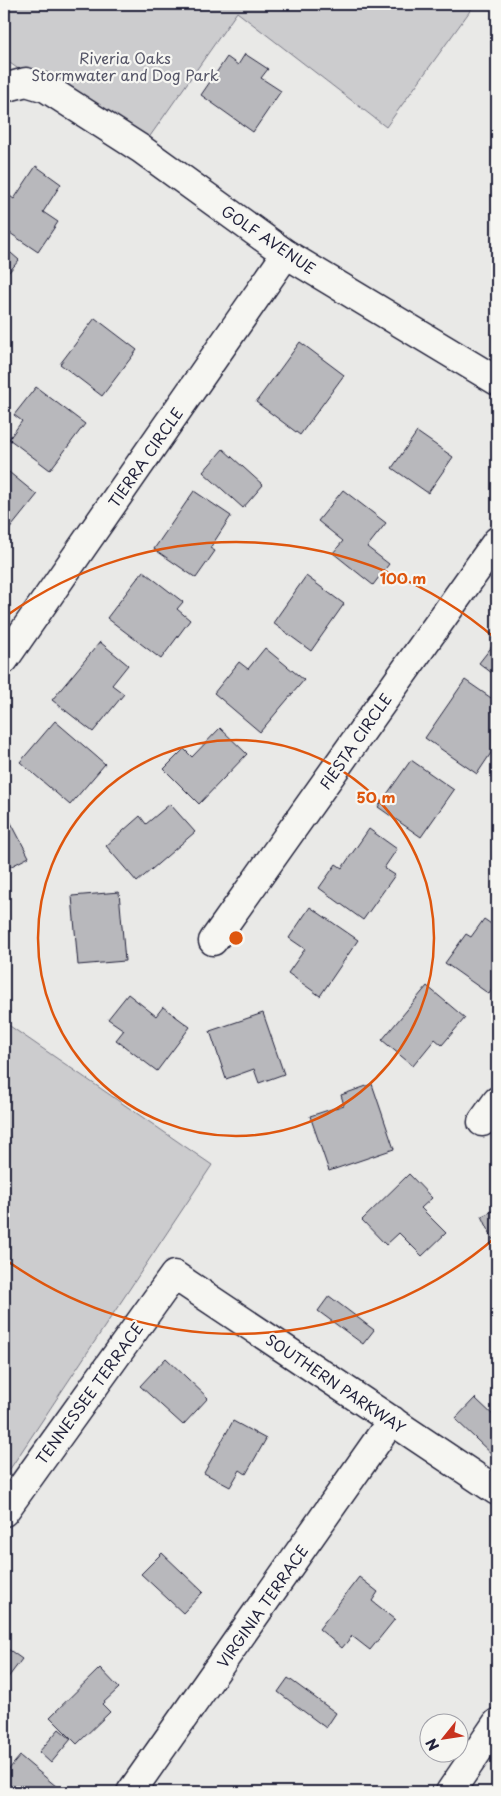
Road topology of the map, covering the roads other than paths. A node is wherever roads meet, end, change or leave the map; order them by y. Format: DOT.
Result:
graph roads {
  1 [pos="4,88"];
  2 [pos="286,254"];
  3 [pos="497,381"];
  4 [pos="497,541"];
  5 [pos="4,660"];
  6 [pos="213,941"];
  7 [pos="174,1275"];
  8 [pos="392,1420"];
  9 [pos="497,1491"];
  10 [pos="4,1512"];
  11 [pos="497,1723"];
  12 [pos="131,1792"];
  13 [pos="450,1792"];
  1 -- 2 [label="street, GOLF AVENUE"];
  2 -- 3 [label="street, GOLF AVENUE"];
  2 -- 5 [label="street, TIERRA CIRCLE"];
  4 -- 6 [label="street, FIESTA CIRCLE"];
  7 -- 8 [label="street, SOUTHERN PARKWAY"];
  7 -- 10 [label="street, TENNESSEE TERRACE"];
  8 -- 9 [label="street, SOUTHERN PARKWAY"];
  8 -- 12 [label="street, VIRGINIA TERRACE"];
  11 -- 13 [label="street"];
}
